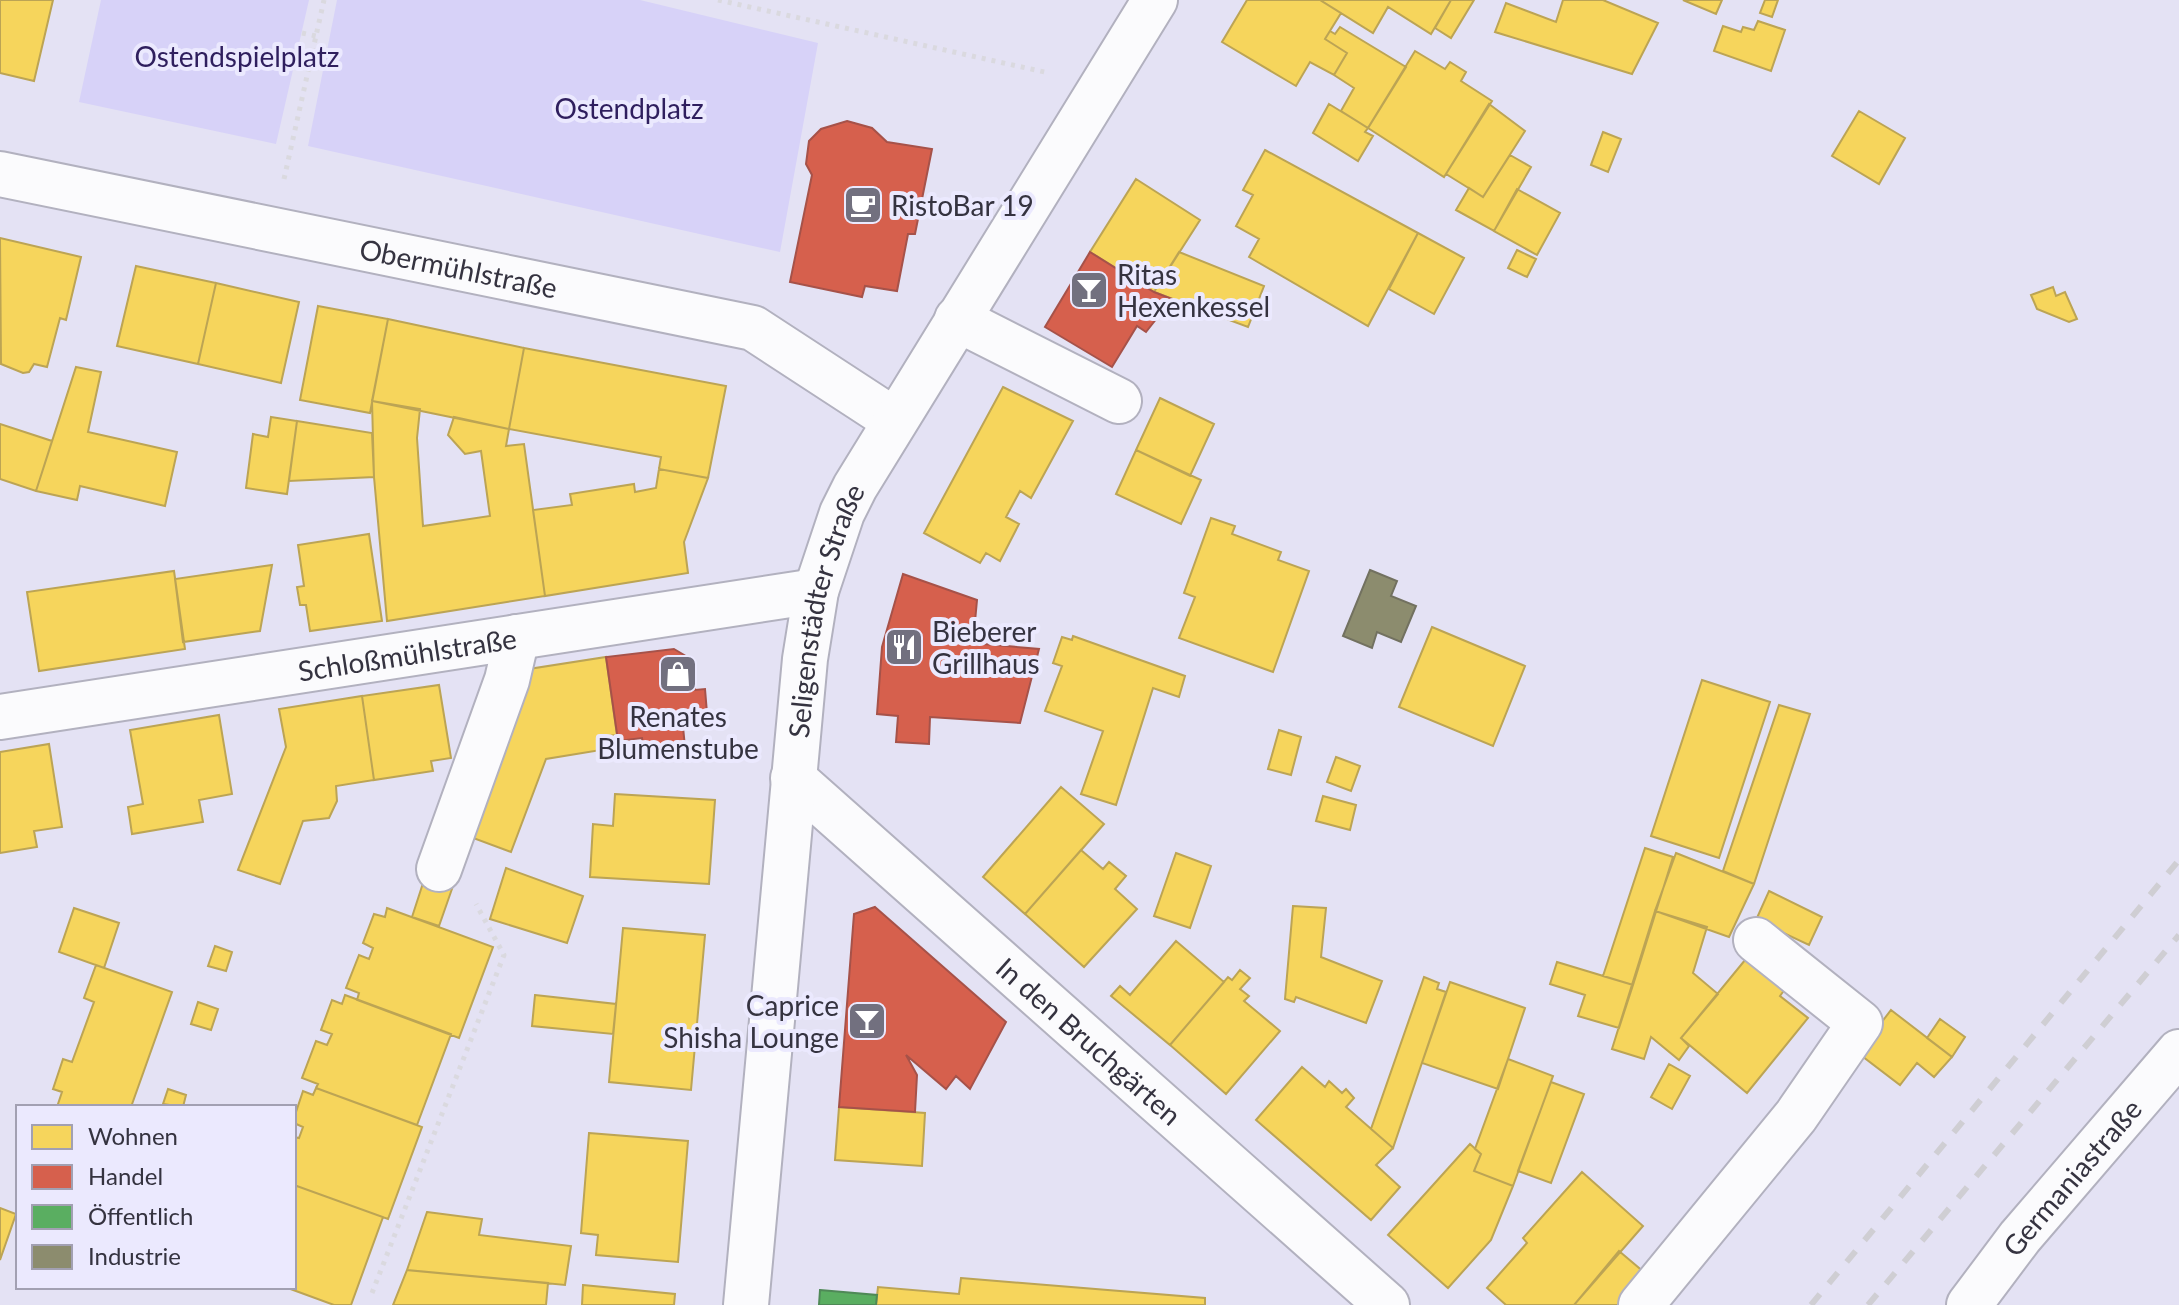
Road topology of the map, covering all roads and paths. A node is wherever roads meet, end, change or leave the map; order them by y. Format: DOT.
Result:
graph roads {
  1 [pos="324,0"];
  2 [pos="718,0"];
  3 [pos="1155,0"];
  4 [pos="302,33"];
  5 [pos="316,36"];
  6 [pos="1102,84"];
  7 [pos="0,174"];
  8 [pos="272,230"];
  9 [pos="957,319"];
  10 [pos="1119,401"];
  11 [pos="894,420"];
  12 [pos="816,591"];
  13 [pos="517,637"];
  14 [pos="0,717"];
  15 [pos="793,778"];
  16 [pos="439,869"];
  17 [pos="1756,940"];
  18 [pos="2179,1052"];
  19 [pos="372,1293"];
  20 [pos="746,1305"];
  21 [pos="1387,1305"];
  22 [pos="1641,1305"];
  23 [pos="1969,1305"];
  1 -- 5 [label="path"];
  2 -- 6 [label="path"];
  3 -- 6 [label="street, Seligenstädter Straße"];
  4 -- 5 [label="path"];
  5 -- 8 [label="path"];
  6 -- 9 [label="street, Seligenstädter Straße"];
  7 -- 8 [label="street, Obermühlstraße"];
  8 -- 11 [label="street, Obermühlstraße"];
  9 -- 10 [label="street"];
  9 -- 11 [label="street, Seligenstädter Straße"];
  11 -- 12 [label="street, Seligenstädter Straße"];
  12 -- 13 [label="street, Schloßmühlstraße"];
  12 -- 15 [label="street, Seligenstädter Straße"];
  13 -- 14 [label="street, Schloßmühlstraße"];
  13 -- 16 [label="street"];
  15 -- 20 [label="street, Seligenstädter Straße"];
  15 -- 21 [label="street, In den Bruchgärten"];
  16 -- 19 [label="path"];
  17 -- 22 [label="street"];
  18 -- 23 [label="street, Germaniastraße"];
}
